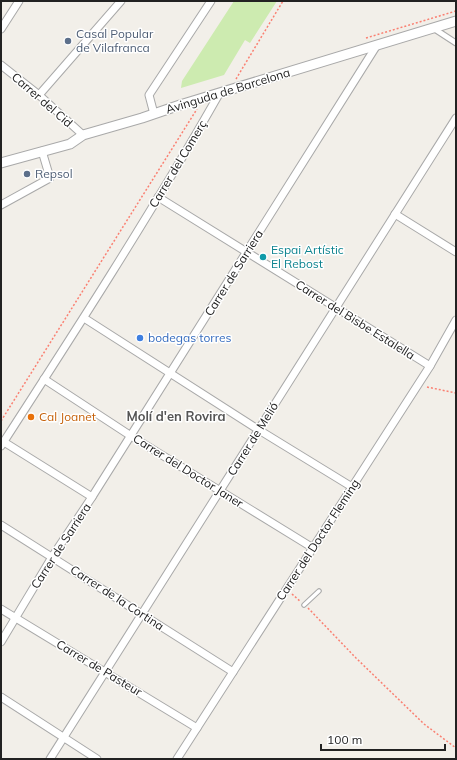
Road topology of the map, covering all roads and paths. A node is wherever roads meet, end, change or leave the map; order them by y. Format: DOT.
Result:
graph roads {
  1 [pos="19,1"];
  2 [pos="121,1"];
  3 [pos="211,1"];
  4 [pos="284,1"];
  5 [pos="456,21"];
  6 [pos="432,28"];
  7 [pos="1,29"];
  8 [pos="456,43"];
  9 [pos="377,45"];
  10 [pos="1,65"];
  11 [pos="236,78"];
  12 [pos="219,94"];
  13 [pos="38,95"];
  14 [pos="198,107"];
  15 [pos="154,114"];
  16 [pos="456,118"];
  17 [pos="83,136"];
  18 [pos="42,151"];
  19 [pos="1,163"];
  20 [pos="158,197"];
  21 [pos="1,205"];
  22 [pos="395,214"];
  23 [pos="246,252"];
  24 [pos="456,252"];
  25 [pos="336,307"];
  26 [pos="84,318"];
  27 [pos="456,320"];
  28 [pos="430,366"];
  29 [pos="171,373"];
  30 [pos="44,379"];
  31 [pos="418,384"];
  32 [pos="456,393"];
  33 [pos="1,421"];
  34 [pos="258,430"];
  35 [pos="131,436"];
  36 [pos="3,444"];
  37 [pos="352,487"];
  38 [pos="220,491"];
  39 [pos="92,497"];
  40 [pos="1,525"];
  41 [pos="313,548"];
  42 [pos="52,557"];
  43 [pos="286,589"];
  44 [pos="319,591"];
  45 [pos="304,605"];
  46 [pos="1,609"];
  47 [pos="142,614"];
  48 [pos="16,618"];
  49 [pos="1,642"];
  50 [pos="105,672"];
  51 [pos="233,672"];
  52 [pos="1,698"];
  53 [pos="197,728"];
  54 [pos="63,738"];
  55 [pos="456,748"];
  56 [pos="50,759"];
  57 [pos="97,759"];
  58 [pos="177,759"];
  1 -- 7 [label="street"];
  2 -- 13 [label="street"];
  3 -- 15 [label="street"];
  4 -- 11 [label="path"];
  5 -- 6 [label="street, Avinguda de Barcelona"];
  6 -- 8 [label="street"];
  6 -- 9 [label="street, Avinguda de Barcelona"];
  9 -- 12 [label="street, Avinguda de Barcelona"];
  9 -- 23 [label="street, Carrer de Sarriera"];
  10 -- 13 [label="street, Carrer del Cid"];
  12 -- 15 [label="street, Avinguda de Barcelona"];
  12 -- 20 [label="street, Carrer del Comerç"];
  13 -- 17 [label="street, Carrer del Cid"];
  14 -- 33 [label="path, Carrer del Comerç"];
  15 -- 17 [label="street, Avinguda de Barcelona"];
  16 -- 22 [label="street, Carrer de Melió"];
  17 -- 18 [label="street, Avinguda de Barcelona"];
  18 -- 19 [label="street, Avinguda de Barcelona"];
  18 -- 21 [label="street"];
  20 -- 23 [label="street, Carrer del Bisbe Estalella"];
  20 -- 26 [label="street, Carrer del Comerç"];
  22 -- 24 [label="street"];
  22 -- 25 [label="street, Carrer de Melió"];
  23 -- 25 [label="street, Carrer del Bisbe Estalella"];
  23 -- 29 [label="street, Carrer de Sarriera"];
  25 -- 28 [label="street, Carrer del Bisbe Estalella"];
  25 -- 34 [label="street, Carrer de Melió"];
  26 -- 29 [label="street"];
  26 -- 30 [label="street, Carrer del Comerç"];
  27 -- 28 [label="street, Carrer del Doctor Fleming"];
  28 -- 31 [label="street, Carrer del Doctor Fleming"];
  29 -- 34 [label="street"];
  29 -- 35 [label="street, Carrer de Sarriera"];
  30 -- 35 [label="street, Carrer del Doctor Janer"];
  30 -- 36 [label="street, Carrer del Comerç"];
  31 -- 32 [label="path"];
  31 -- 37 [label="street, Carrer del Doctor Fleming"];
  34 -- 37 [label="street"];
  34 -- 38 [label="street, Carrer de Melió"];
  35 -- 38 [label="street, Carrer del Doctor Janer"];
  35 -- 39 [label="street, Carrer de Sarriera"];
  36 -- 39 [label="street"];
  37 -- 41 [label="street, Carrer del Doctor Fleming"];
  38 -- 41 [label="street, Carrer del Doctor Janer"];
  38 -- 47 [label="street, Carrer de Melió"];
  39 -- 42 [label="street, Carrer de Sarriera"];
  40 -- 42 [label="street, Carrer de la Cortina"];
  41 -- 43 [label="street, Carrer del Doctor Fleming"];
  42 -- 47 [label="street, Carrer de la Cortina"];
  42 -- 48 [label="street, Carrer de Sarriera"];
  43 -- 45 [label="path"];
  43 -- 51 [label="street, Carrer del Doctor Fleming"];
  44 -- 45 [label="lane"];
  45 -- 55 [label="path"];
  46 -- 48 [label="street, Carrer de Pasteur"];
  47 -- 50 [label="street, Carrer de Melió"];
  47 -- 51 [label="street, Carrer de la Cortina"];
  48 -- 49 [label="street, Carrer de Sarriera"];
  48 -- 50 [label="street, Carrer de Pasteur"];
  50 -- 53 [label="street, Carrer de Pasteur"];
  50 -- 54 [label="street, Carrer de Melió"];
  51 -- 53 [label="street, Carrer del Doctor Fleming"];
  52 -- 54 [label="street"];
  53 -- 58 [label="street, Carrer del Doctor Fleming"];
  54 -- 56 [label="street, Carrer de Melió"];
  54 -- 57 [label="street"];
}
